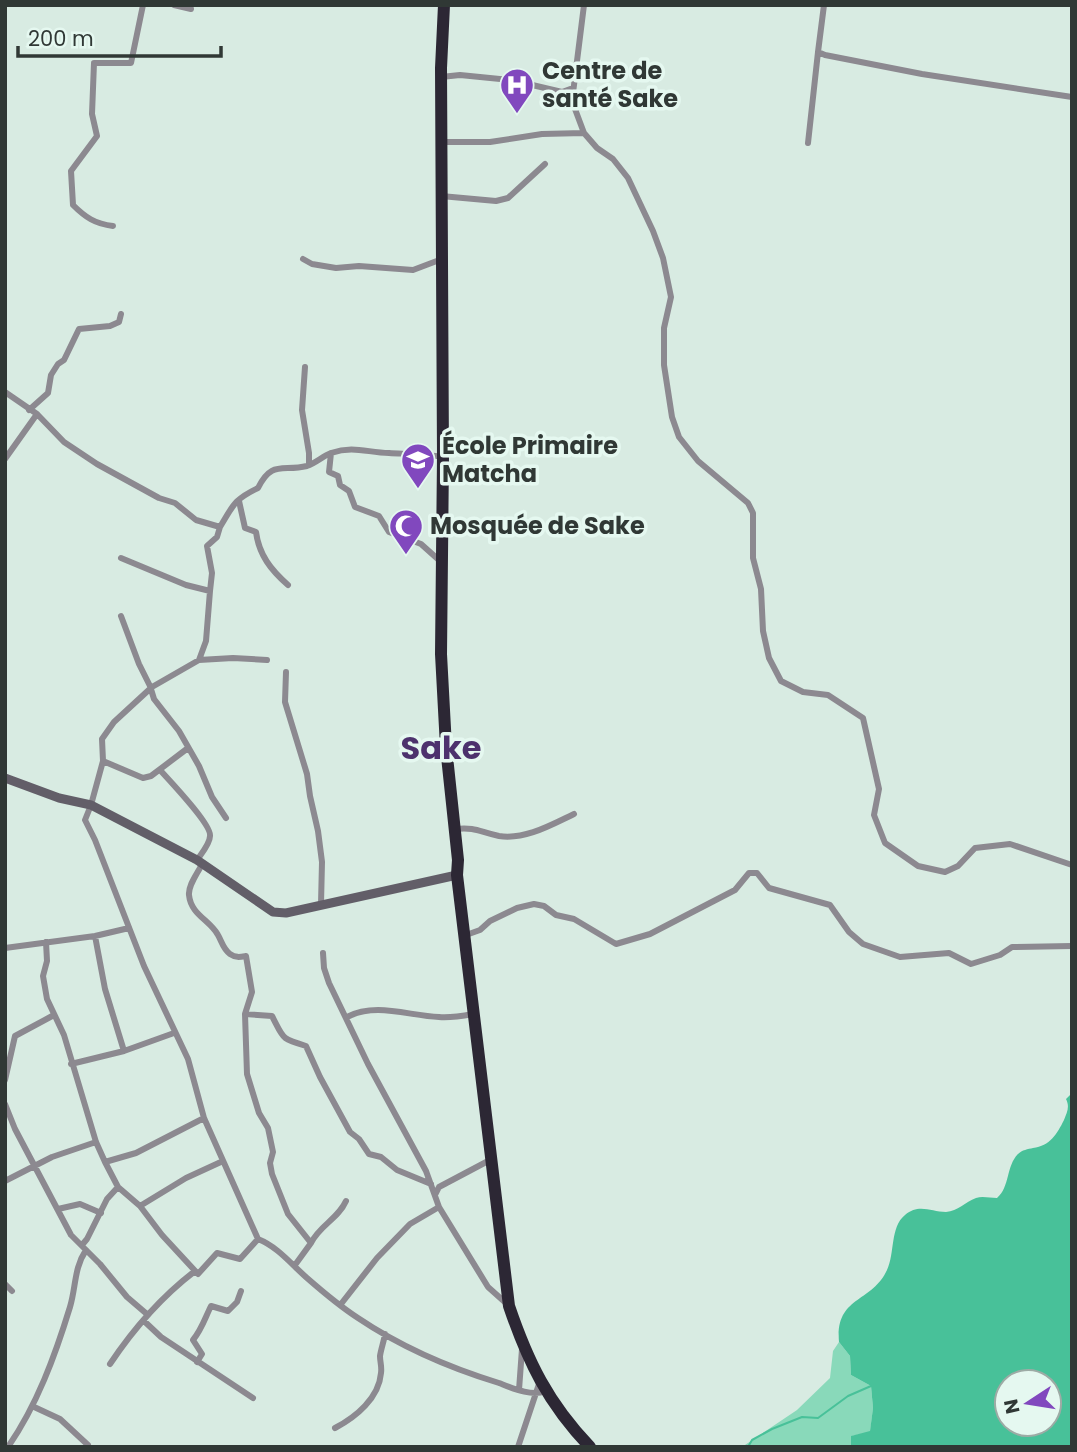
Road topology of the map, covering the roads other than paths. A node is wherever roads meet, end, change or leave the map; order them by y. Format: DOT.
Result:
graph roads {
  1 [pos="142,5"];
  2 [pos="174,5"];
  3 [pos="190,5"];
  4 [pos="444,5"];
  5 [pos="584,5"];
  6 [pos="824,5"];
  7 [pos="818,52"];
  8 [pos="441,77"];
  9 [pos="573,88"];
  10 [pos="1072,97"];
  11 [pos="584,134"];
  12 [pos="441,142"];
  13 [pos="808,143"];
  14 [pos="545,164"];
  15 [pos="442,196"];
  16 [pos="113,226"];
  17 [pos="303,259"];
  18 [pos="442,259"];
  19 [pos="121,314"];
  20 [pos="305,367"];
  21 [pos="5,393"];
  22 [pos="29,410"];
  23 [pos="37,414"];
  24 [pos="331,453"];
  25 [pos="443,457"];
  26 [pos="5,459"];
  27 [pos="309,465"];
  28 [pos="239,501"];
  29 [pos="220,527"];
  30 [pos="121,558"];
  31 [pos="440,561"];
  32 [pos="288,586"];
  33 [pos="210,591"];
  34 [pos="121,616"];
  35 [pos="199,660"];
  36 [pos="267,660"];
  37 [pos="286,672"];
  38 [pos="150,690"];
  39 [pos="188,748"];
  40 [pos="103,761"];
  41 [pos="160,770"];
  42 [pos="5,778"];
  43 [pos="91,805"];
  44 [pos="573,814"];
  45 [pos="226,818"];
  46 [pos="455,830"];
  47 [pos="199,862"];
  48 [pos="1072,865"];
  49 [pos="457,875"];
  50 [pos="321,904"];
  51 [pos="129,928"];
  52 [pos="466,935"];
  53 [pos="95,936"];
  54 [pos="46,942"];
  55 [pos="1072,947"];
  56 [pos="5,948"];
  57 [pos="323,953"];
  58 [pos="475,1011"];
  59 [pos="246,1014"];
  60 [pos="54,1015"];
  61 [pos="347,1017"];
  62 [pos="174,1033"];
  63 [pos="124,1051"];
  64 [pos="71,1064"];
  65 [pos="5,1080"];
  66 [pos="5,1104"];
  67 [pos="204,1118"];
  68 [pos="96,1142"];
  69 [pos="490,1160"];
  70 [pos="105,1161"];
  71 [pos="223,1161"];
  72 [pos="36,1165"];
  73 [pos="5,1181"];
  74 [pos="431,1185"];
  75 [pos="118,1187"];
  76 [pos="435,1195"];
  77 [pos="346,1201"];
  78 [pos="140,1206"];
  79 [pos="439,1207"];
  80 [pos="58,1209"];
  81 [pos="101,1213"];
  82 [pos="258,1239"];
  83 [pos="310,1243"];
  84 [pos="84,1248"];
  85 [pos="295,1265"];
  86 [pos="195,1271"];
  87 [pos="5,1284"];
  88 [pos="12,1291"];
  89 [pos="242,1291"];
  90 [pos="341,1304"];
  91 [pos="509,1306"];
  92 [pos="146,1318"];
  93 [pos="385,1334"];
  94 [pos="522,1343"];
  95 [pos="197,1362"];
  96 [pos="110,1364"];
  97 [pos="540,1389"];
  98 [pos="519,1390"];
  99 [pos="253,1398"];
  100 [pos="32,1406"];
  101 [pos="335,1428"];
  102 [pos="88,1445"];
  103 [pos="8,1447"];
  104 [pos="518,1447"];
  105 [pos="590,1447"];
  1 -- 16 [label="street"];
  2 -- 3 [label="street"];
  4 -- 8 [label="highway"];
  5 -- 9 [label="street"];
  6 -- 7 [label="street"];
  7 -- 10 [label="street"];
  7 -- 13 [label="street"];
  8 -- 9 [label="street"];
  8 -- 12 [label="highway"];
  9 -- 11 [label="street"];
  11 -- 12 [label="street"];
  11 -- 48 [label="street"];
  12 -- 15 [label="highway"];
  14 -- 15 [label="street"];
  15 -- 18 [label="highway"];
  17 -- 18 [label="street"];
  18 -- 25 [label="highway"];
  19 -- 22 [label="street"];
  20 -- 27 [label="street"];
  21 -- 22 [label="street"];
  22 -- 23 [label="street"];
  23 -- 26 [label="street"];
  23 -- 29 [label="street"];
  24 -- 25 [label="street"];
  24 -- 27 [label="street"];
  24 -- 31 [label="street"];
  25 -- 31 [label="highway"];
  27 -- 28 [label="street"];
  28 -- 29 [label="street"];
  28 -- 32 [label="street"];
  29 -- 33 [label="street"];
  30 -- 33 [label="street"];
  31 -- 46 [label="highway"];
  33 -- 35 [label="street"];
  34 -- 38 [label="street"];
  35 -- 36 [label="street"];
  35 -- 38 [label="street"];
  37 -- 50 [label="street"];
  38 -- 39 [label="street"];
  38 -- 40 [label="street"];
  39 -- 41 [label="street"];
  39 -- 45 [label="street"];
  40 -- 41 [label="street"];
  40 -- 43 [label="street"];
  41 -- 47 [label="street"];
  42 -- 43 [label="main road"];
  43 -- 47 [label="main road"];
  43 -- 51 [label="street"];
  44 -- 46 [label="street"];
  46 -- 49 [label="highway"];
  47 -- 50 [label="main road"];
  47 -- 59 [label="street"];
  49 -- 50 [label="main road"];
  49 -- 52 [label="highway"];
  51 -- 53 [label="street"];
  51 -- 62 [label="street"];
  52 -- 55 [label="street"];
  52 -- 58 [label="highway"];
  53 -- 54 [label="street"];
  53 -- 63 [label="street"];
  54 -- 56 [label="street"];
  54 -- 60 [label="street"];
  57 -- 61 [label="street"];
  58 -- 61 [label="street"];
  58 -- 69 [label="highway"];
  59 -- 74 [label="street"];
  59 -- 83 [label="street"];
  60 -- 64 [label="street"];
  60 -- 65 [label="street"];
  61 -- 74 [label="street"];
  62 -- 63 [label="street"];
  62 -- 67 [label="street"];
  63 -- 64 [label="street"];
  64 -- 68 [label="street"];
  66 -- 72 [label="street"];
  67 -- 70 [label="street"];
  67 -- 71 [label="street"];
  68 -- 70 [label="street"];
  68 -- 72 [label="street"];
  69 -- 76 [label="street"];
  69 -- 91 [label="highway"];
  70 -- 75 [label="street"];
  71 -- 78 [label="street"];
  71 -- 82 [label="street"];
  72 -- 73 [label="street"];
  72 -- 80 [label="street"];
  74 -- 76 [label="street"];
  75 -- 78 [label="street"];
  75 -- 81 [label="street"];
  76 -- 79 [label="street"];
  77 -- 83 [label="street"];
  78 -- 86 [label="street"];
  79 -- 90 [label="street"];
  79 -- 91 [label="street"];
  80 -- 81 [label="street"];
  80 -- 84 [label="street"];
  81 -- 84 [label="street"];
  82 -- 85 [label="street"];
  82 -- 86 [label="street"];
  83 -- 85 [label="street"];
  84 -- 92 [label="street"];
  84 -- 100 [label="street"];
  85 -- 90 [label="street"];
  86 -- 92 [label="street"];
  87 -- 88 [label="street"];
  89 -- 95 [label="street"];
  90 -- 93 [label="street"];
  91 -- 94 [label="highway"];
  92 -- 95 [label="street"];
  92 -- 96 [label="street"];
  93 -- 98 [label="street"];
  93 -- 101 [label="street"];
  94 -- 97 [label="highway"];
  94 -- 98 [label="street"];
  95 -- 99 [label="street"];
  97 -- 98 [label="street"];
  97 -- 104 [label="street"];
  97 -- 105 [label="highway"];
  100 -- 102 [label="street"];
  100 -- 103 [label="street"];
}
